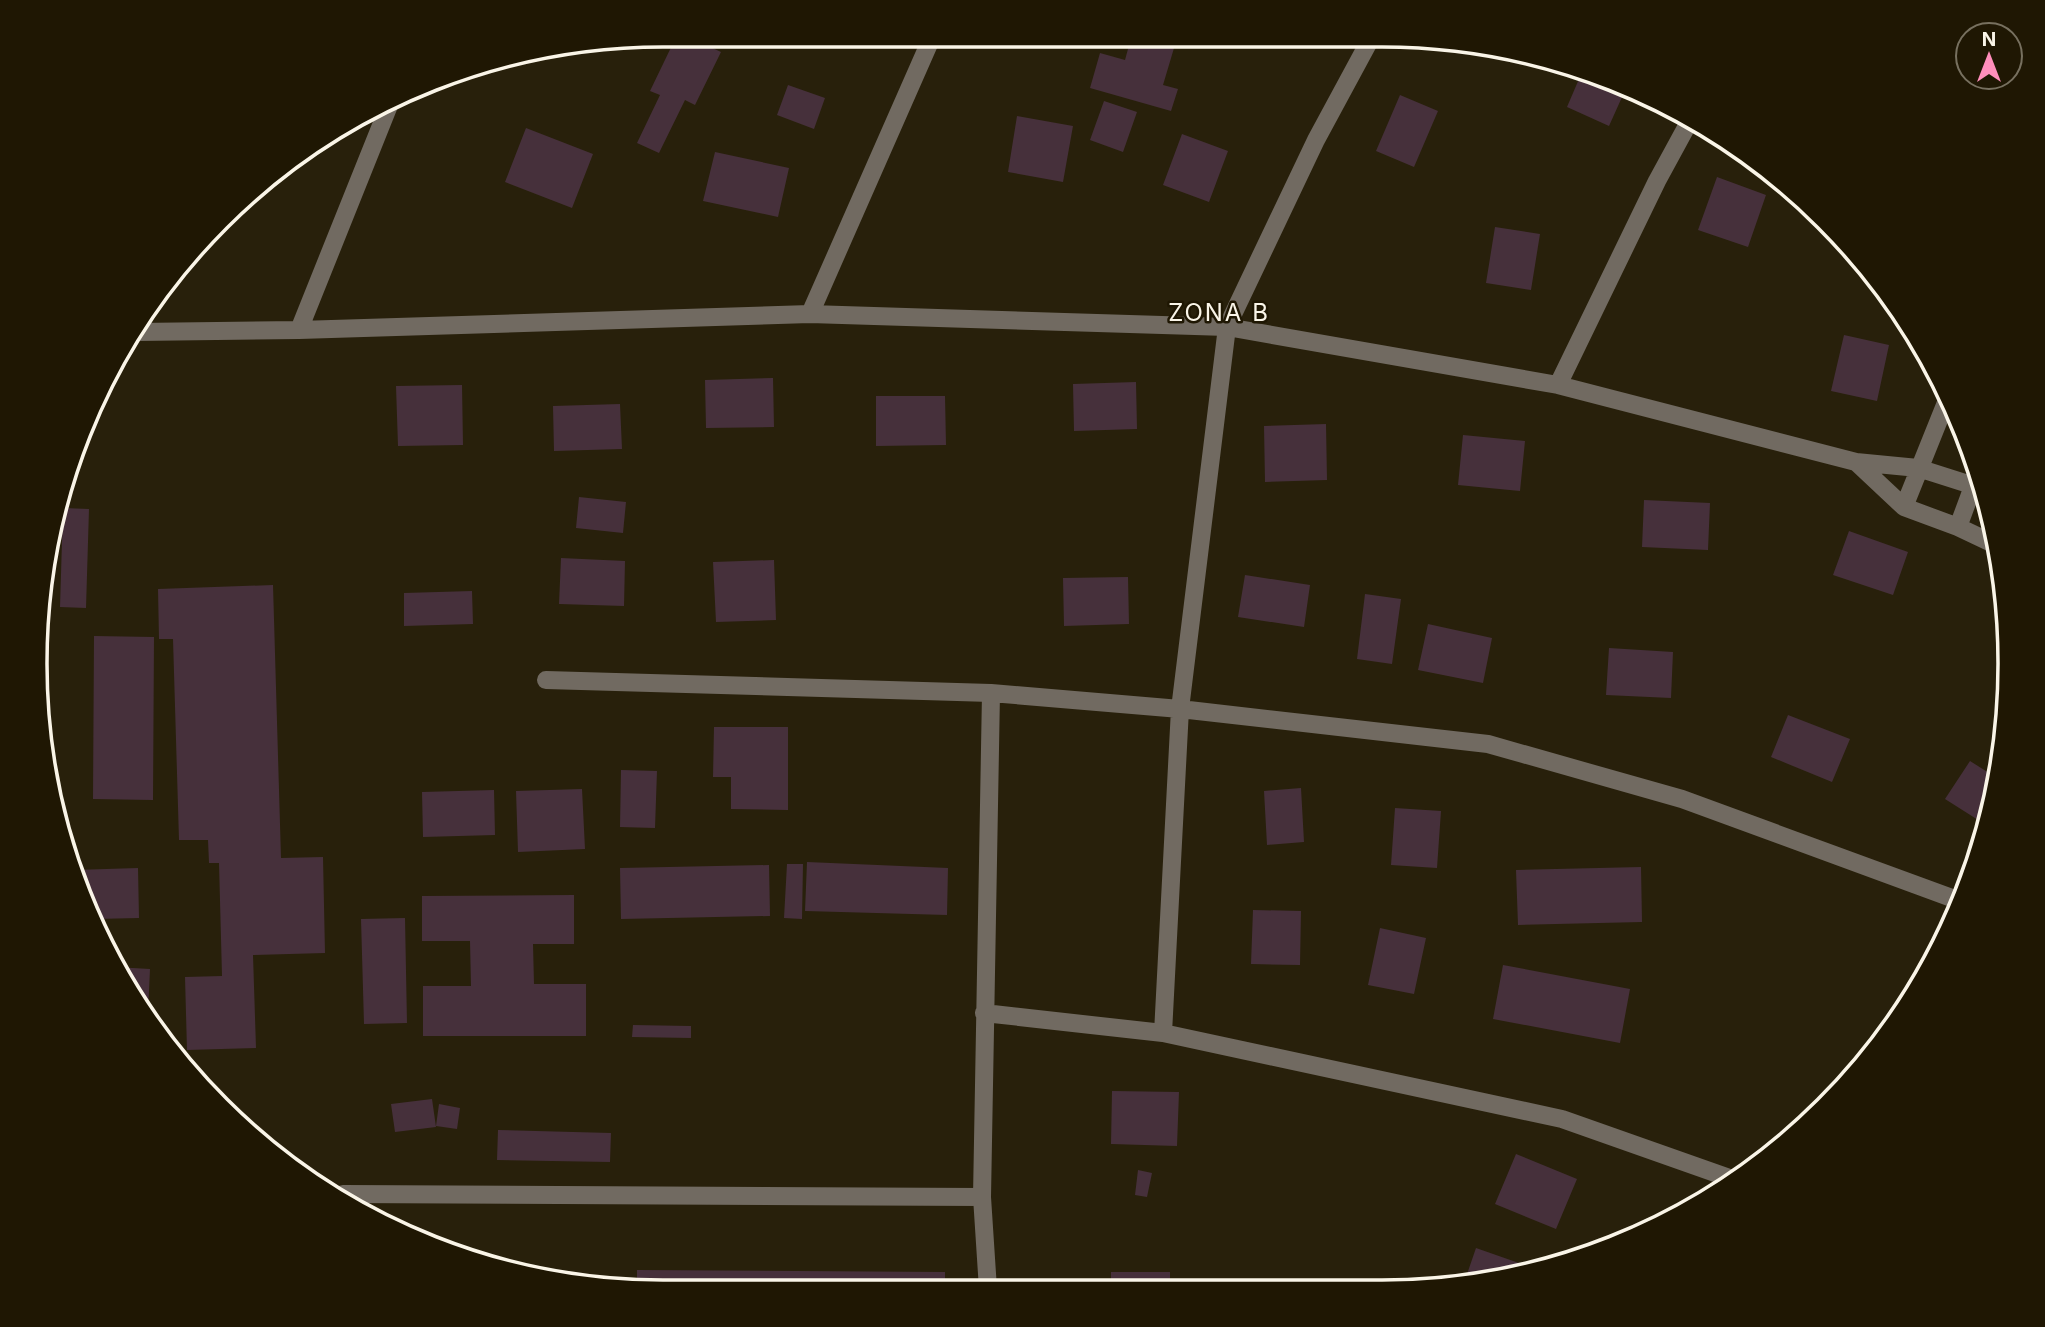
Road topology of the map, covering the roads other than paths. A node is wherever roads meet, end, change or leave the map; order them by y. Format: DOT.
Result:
graph roads {
  1 [pos="928,47"];
  2 [pos="1366,47"];
  3 [pos="386,114"];
  4 [pos="1686,128"];
  5 [pos="810,314"];
  6 [pos="1227,327"];
  7 [pos="299,330"];
  8 [pos="144,332"];
  9 [pos="1558,385"];
  10 [pos="1943,410"];
  11 [pos="1856,462"];
  12 [pos="1918,468"];
  13 [pos="1970,480"];
  14 [pos="1973,492"];
  15 [pos="1904,507"];
  16 [pos="1958,527"];
  17 [pos="1985,540"];
  18 [pos="546,680"];
  19 [pos="991,693"];
  20 [pos="1180,709"];
  21 [pos="1951,898"];
  22 [pos="984,1013"];
  23 [pos="1163,1033"];
  24 [pos="1724,1176"];
  25 [pos="350,1194"];
  26 [pos="982,1197"];
  27 [pos="987,1280"];
  1 -- 5 [label="street"];
  2 -- 6 [label="street"];
  3 -- 7 [label="street"];
  4 -- 9 [label="street"];
  5 -- 6 [label="street"];
  5 -- 7 [label="street"];
  6 -- 9 [label="street"];
  6 -- 20 [label="street"];
  7 -- 8 [label="street"];
  9 -- 11 [label="street"];
  10 -- 12 [label="street"];
  11 -- 12 [label="street"];
  11 -- 15 [label="street"];
  12 -- 13 [label="street"];
  12 -- 15 [label="street"];
  14 -- 16 [label="street"];
  15 -- 16 [label="street"];
  16 -- 17 [label="street"];
  18 -- 19 [label="street"];
  19 -- 20 [label="street"];
  19 -- 22 [label="street"];
  20 -- 21 [label="street"];
  20 -- 23 [label="street"];
  22 -- 23 [label="street"];
  22 -- 26 [label="street"];
  23 -- 24 [label="street"];
  25 -- 26 [label="street"];
  26 -- 27 [label="street"];
}
